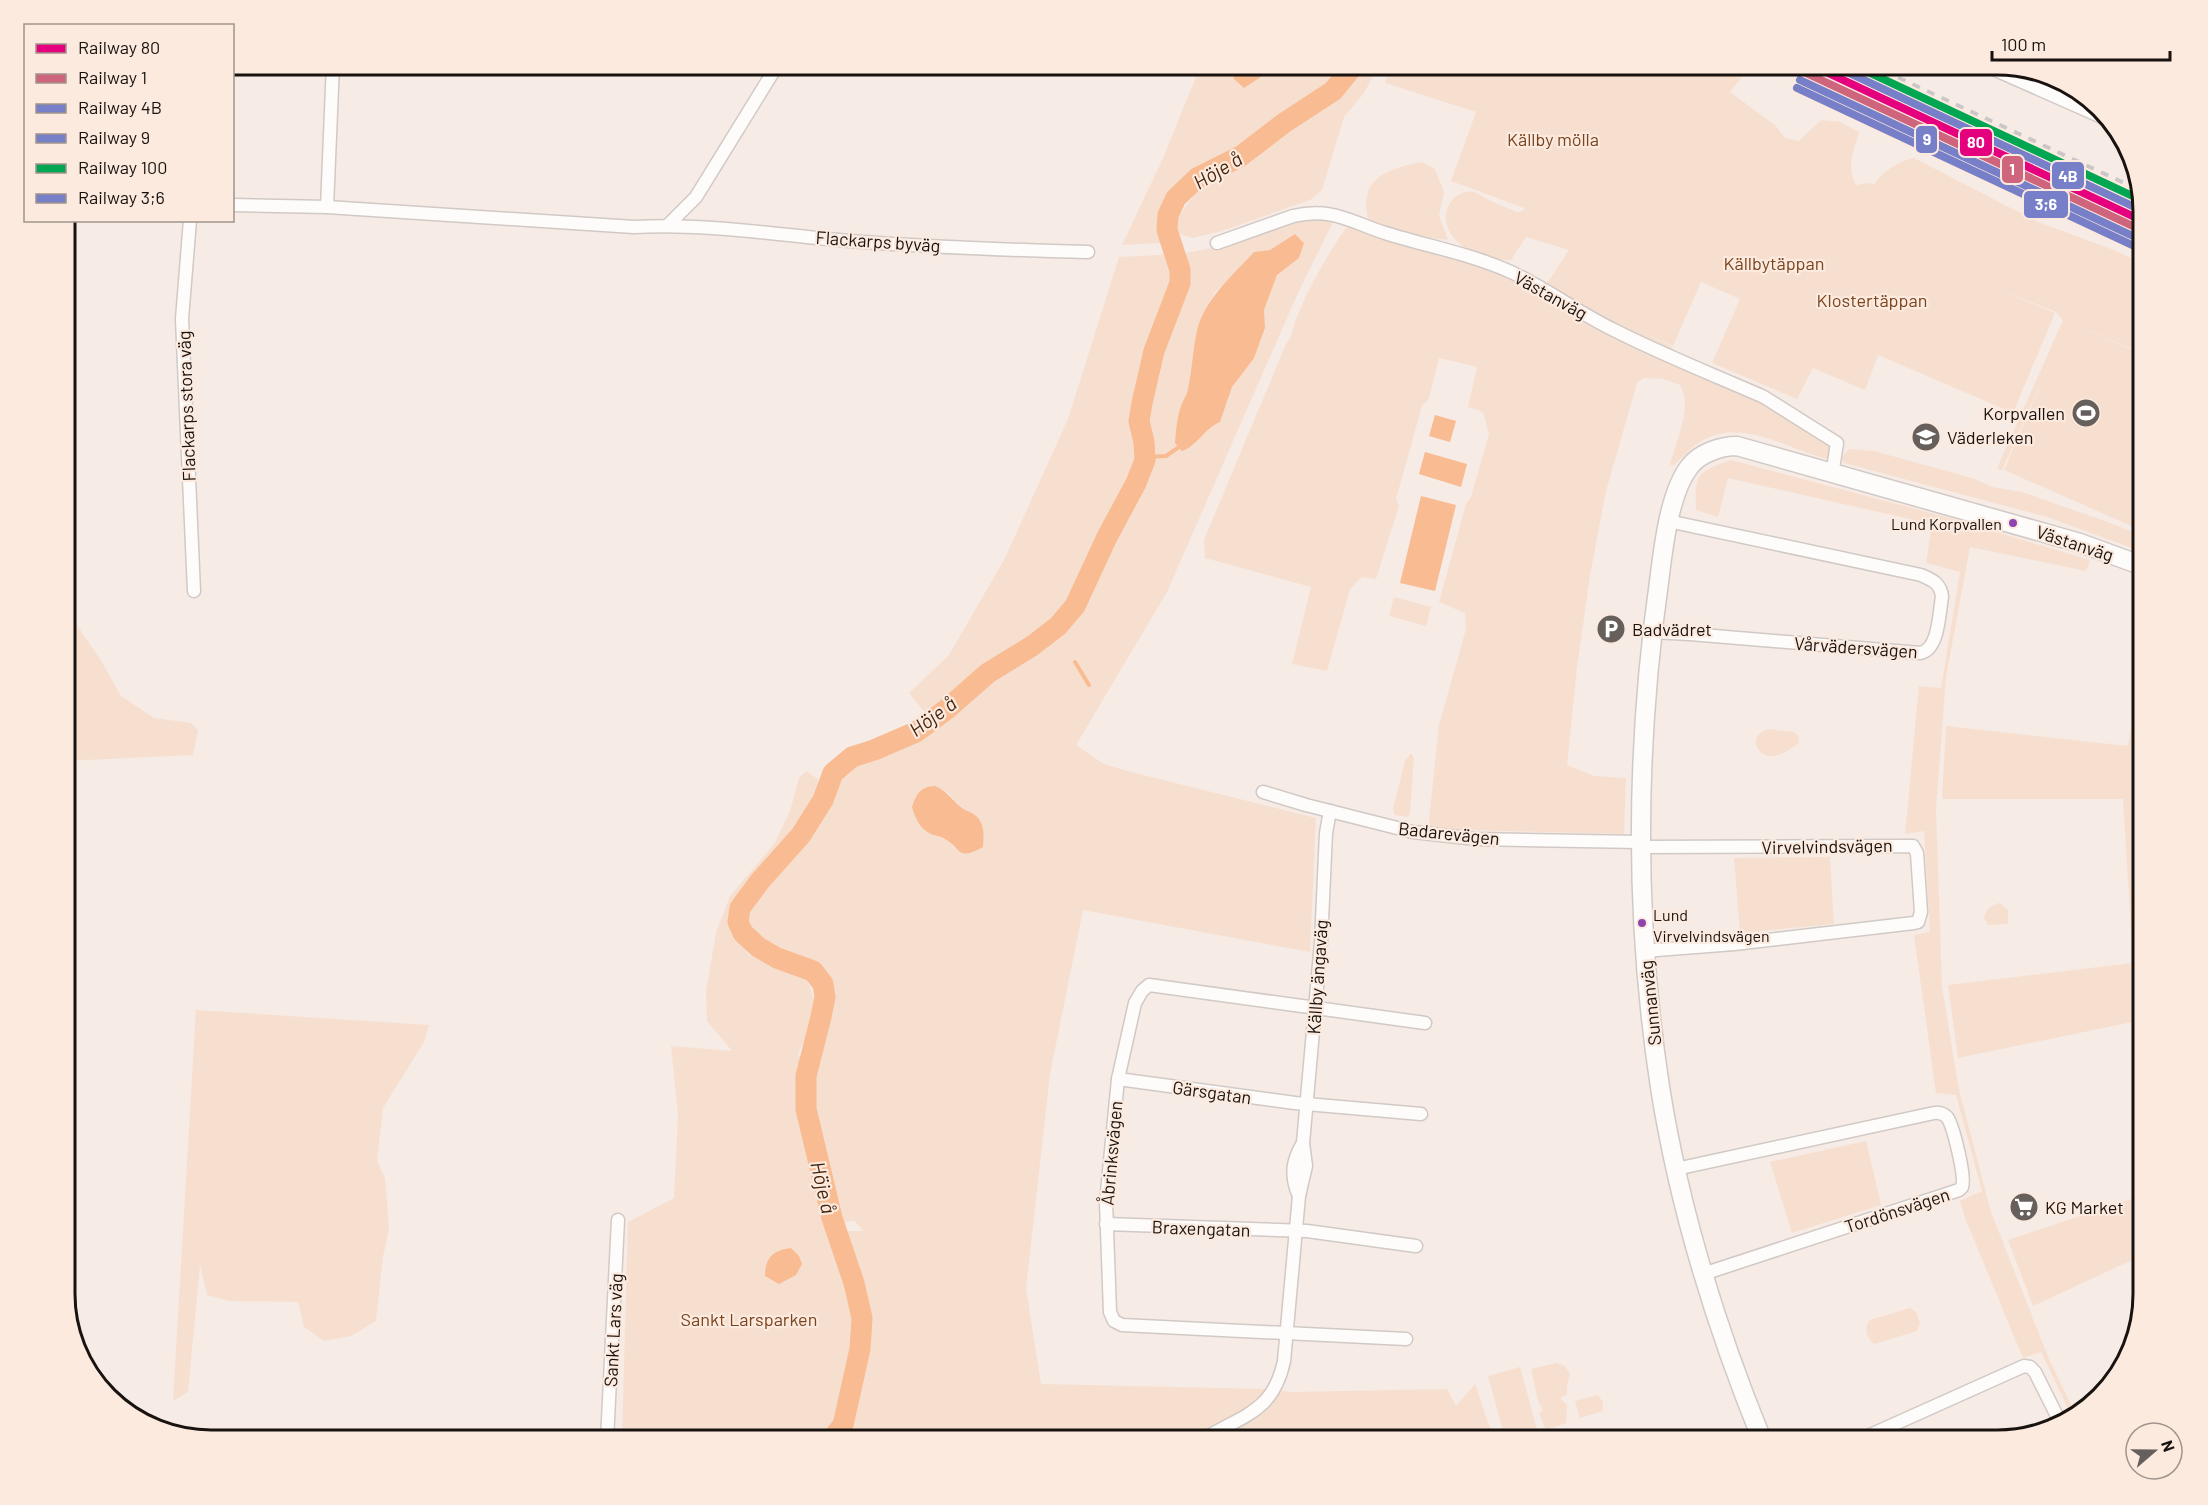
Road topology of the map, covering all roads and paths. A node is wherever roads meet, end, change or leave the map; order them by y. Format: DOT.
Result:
graph roads {
  1 [pos="333,75"];
  2 [pos="771,75"];
  3 [pos="2008,76"];
  4 [pos="2090,112"];
  5 [pos="234,205"];
  6 [pos="327,207"];
  7 [pos="190,222"];
  8 [pos="668,225"];
  9 [pos="1217,243"];
  10 [pos="1088,252"];
  11 [pos="1703,455"];
  12 [pos="1832,475"];
  13 [pos="1668,521"];
  14 [pos="2133,562"];
  15 [pos="194,591"];
  16 [pos="1652,632"];
  17 [pos="1263,792"];
  18 [pos="1330,811"];
  19 [pos="1640,844"];
  20 [pos="1644,951"];
  21 [pos="1316,1007"];
  22 [pos="1425,1023"];
  23 [pos="1118,1079"];
  24 [pos="1306,1105"];
  25 [pos="1421,1114"];
  26 [pos="1676,1168"];
  27 [pos="618,1220"];
  28 [pos="1106,1224"];
  29 [pos="1297,1231"];
  30 [pos="1416,1246"];
  31 [pos="1703,1274"];
  32 [pos="1287,1332"];
  33 [pos="1406,1339"];
  34 [pos="2057,1416"];
  35 [pos="608,1430"];
  36 [pos="1220,1430"];
  37 [pos="1758,1430"];
  38 [pos="1881,1430"];
  1 -- 6 [label="street"];
  2 -- 8 [label="street"];
  3 -- 4 [label="street"];
  5 -- 6 [label="street, Flackarps byväg"];
  6 -- 8 [label="street, Flackarps byväg"];
  7 -- 15 [label="street, Flackarps stora väg"];
  8 -- 10 [label="street, Flackarps byväg"];
  9 -- 12 [label="street, Västanväg"];
  11 -- 12 [label="street, Västanväg"];
  11 -- 13 [label="street, Sunnanväg"];
  12 -- 14 [label="street, Västanväg"];
  13 -- 16 [label="street, Sunnanväg"];
  13 -- 16 [label="street, Vårvädersvägen"];
  16 -- 19 [label="street, Sunnanväg"];
  17 -- 18 [label="street, Badarevägen"];
  18 -- 19 [label="street, Badarevägen"];
  18 -- 21 [label="street, Källby ängaväg"];
  19 -- 20 [label="street, Sunnanväg"];
  19 -- 20 [label="street, Virvelvindsvägen"];
  20 -- 26 [label="street, Sunnanväg"];
  21 -- 22 [label="street"];
  21 -- 23 [label="street, Åbrinksvägen"];
  21 -- 24 [label="street, Källby ängaväg"];
  23 -- 24 [label="street, Gärsgatan"];
  23 -- 28 [label="street, Åbrinksvägen"];
  24 -- 25 [label="street, Gärsgatan"];
  24 -- 29 [label="street, Källby ängaväg"];
  26 -- 31 [label="street, Sunnanväg"];
  26 -- 31 [label="street, Tordönsvägen"];
  27 -- 35 [label="street, Sankt Lars väg"];
  28 -- 29 [label="street, Braxengatan"];
  28 -- 32 [label="street, Åbrinksvägen"];
  29 -- 30 [label="street, Braxengatan"];
  29 -- 32 [label="street, Källby ängaväg"];
  31 -- 37 [label="street, Sunnanväg"];
  32 -- 33 [label="street"];
  32 -- 36 [label="street, Källby ängaväg"];
  34 -- 38 [label="street"];
}
